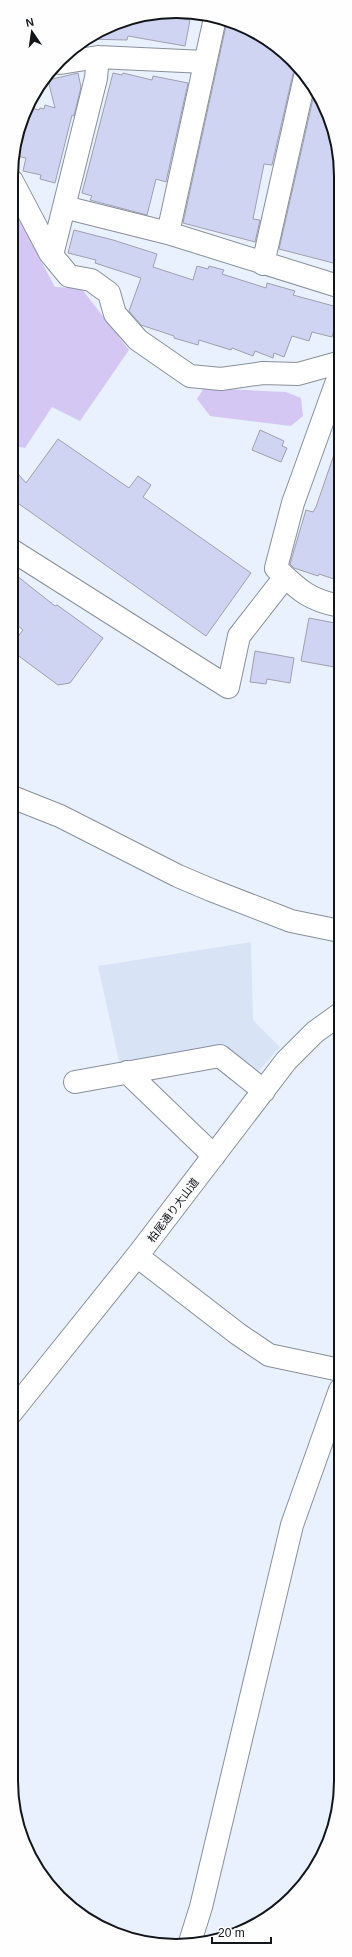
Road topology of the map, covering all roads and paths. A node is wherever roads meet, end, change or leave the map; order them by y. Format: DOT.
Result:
graph roads {
  1 [pos="214,22"];
  2 [pos="98,56"];
  3 [pos="67,62"];
  4 [pos="205,62"];
  5 [pos="304,83"];
  6 [pos="18,193"];
  7 [pos="64,207"];
  8 [pos="168,233"];
  9 [pos="52,255"];
  10 [pos="263,264"];
  11 [pos="334,285"];
  12 [pos="334,364"];
  13 [pos="334,387"];
  14 [pos="18,554"];
  15 [pos="285,577"];
  16 [pos="334,604"];
  17 [pos="18,799"];
  18 [pos="334,930"];
  19 [pos="334,1018"];
  20 [pos="127,1072"];
  21 [pos="75,1082"];
  22 [pos="264,1091"];
  23 [pos="214,1156"];
  24 [pos="138,1256"];
  25 [pos="334,1369"];
  26 [pos="18,1404"];
  27 [pos="334,1407"];
  28 [pos="191,1939"];
  1 -- 4 [label="street"];
  2 -- 3 [label="street"];
  2 -- 4 [label="street"];
  2 -- 7 [label="street"];
  4 -- 8 [label="street"];
  5 -- 10 [label="street"];
  6 -- 9 [label="street"];
  7 -- 8 [label="street"];
  7 -- 9 [label="street"];
  8 -- 10 [label="street"];
  9 -- 12 [label="street"];
  10 -- 11 [label="street"];
  13 -- 15 [label="street"];
  14 -- 15 [label="street"];
  15 -- 16 [label="street"];
  17 -- 18 [label="street"];
  19 -- 22 [label="street, 柏尾通り大山道"];
  20 -- 21 [label="street"];
  20 -- 22 [label="street"];
  20 -- 23 [label="street"];
  22 -- 23 [label="street, 柏尾通り大山道"];
  23 -- 24 [label="street, 柏尾通り大山道"];
  24 -- 25 [label="street"];
  24 -- 26 [label="street, 柏尾通り大山道"];
  27 -- 28 [label="street"];
}
